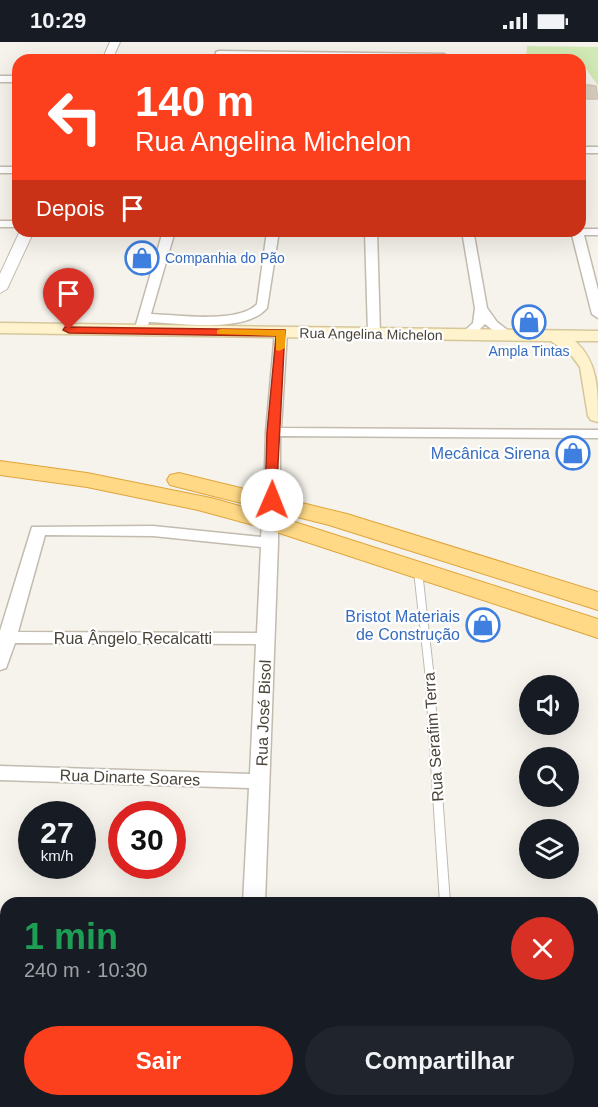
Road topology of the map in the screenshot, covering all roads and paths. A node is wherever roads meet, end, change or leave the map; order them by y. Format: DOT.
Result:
graph roads {
  1 [pos="24,237"];
  2 [pos="167,237"];
  3 [pos="272,237"];
  4 [pos="371,237"];
  5 [pos="469,237"];
  6 [pos="578,237"];
  7 [pos="0,289"];
  8 [pos="481,308"];
  9 [pos="598,314"];
  10 [pos="142,324"];
  11 [pos="0,328"];
  12 [pos="281,332"];
  13 [pos="374,334"];
  14 [pos="465,336"];
  15 [pos="509,336"];
  16 [pos="556,336"];
  17 [pos="598,336"];
  18 [pos="598,416"];
  19 [pos="273,432"];
  20 [pos="598,434"];
  21 [pos="0,449"];
  22 [pos="0,468"];
  23 [pos="271,521"];
  24 [pos="418,571"];
  25 [pos="598,601"];
  26 [pos="598,629"];
  27 [pos="4,637"];
  28 [pos="265,639"];
  29 [pos="0,664"];
  30 [pos="0,773"];
  31 [pos="260,781"];
  32 [pos="254,897"];
  33 [pos="445,897"];
  1 -- 7 [label="street"];
  2 -- 10 [label="street"];
  3 -- 10 [label="street"];
  4 -- 13 [label="street"];
  5 -- 8 [label="street"];
  6 -- 9 [label="street"];
  8 -- 14 [label="street"];
  8 -- 15 [label="street"];
  10 -- 11 [label="main road, Rua Angelina Michelon"];
  10 -- 12 [label="main road, Rua Angelina Michelon"];
  12 -- 13 [label="main road, Rua Angelina Michelon"];
  12 -- 19 [label="street, Rua José Bisol"];
  13 -- 14 [label="main road, Rua Angelina Michelon"];
  14 -- 15 [label="main road, Rua Angelina Michelon"];
  15 -- 16 [label="main road, Rua Angelina Michelon"];
  16 -- 17 [label="main road, Rua Angelina Michelon"];
  16 -- 18 [label="main road"];
  19 -- 20 [label="street"];
  19 -- 23 [label="street, Rua José Bisol"];
  21 -- 23 [label="highway"];
  22 -- 23 [label="highway"];
  23 -- 24 [label="highway"];
  23 -- 25 [label="highway"];
  23 -- 27 [label="street"];
  23 -- 28 [label="street, Rua José Bisol"];
  24 -- 26 [label="highway"];
  24 -- 33 [label="lane, Rua Serafim Terra"];
  27 -- 28 [label="street, Rua Ângelo Recalcatti"];
  27 -- 29 [label="street"];
  28 -- 31 [label="street, Rua José Bisol"];
  30 -- 31 [label="street, Rua Dinarte Soares"];
  31 -- 32 [label="street, Rua José Bisol"];
}
